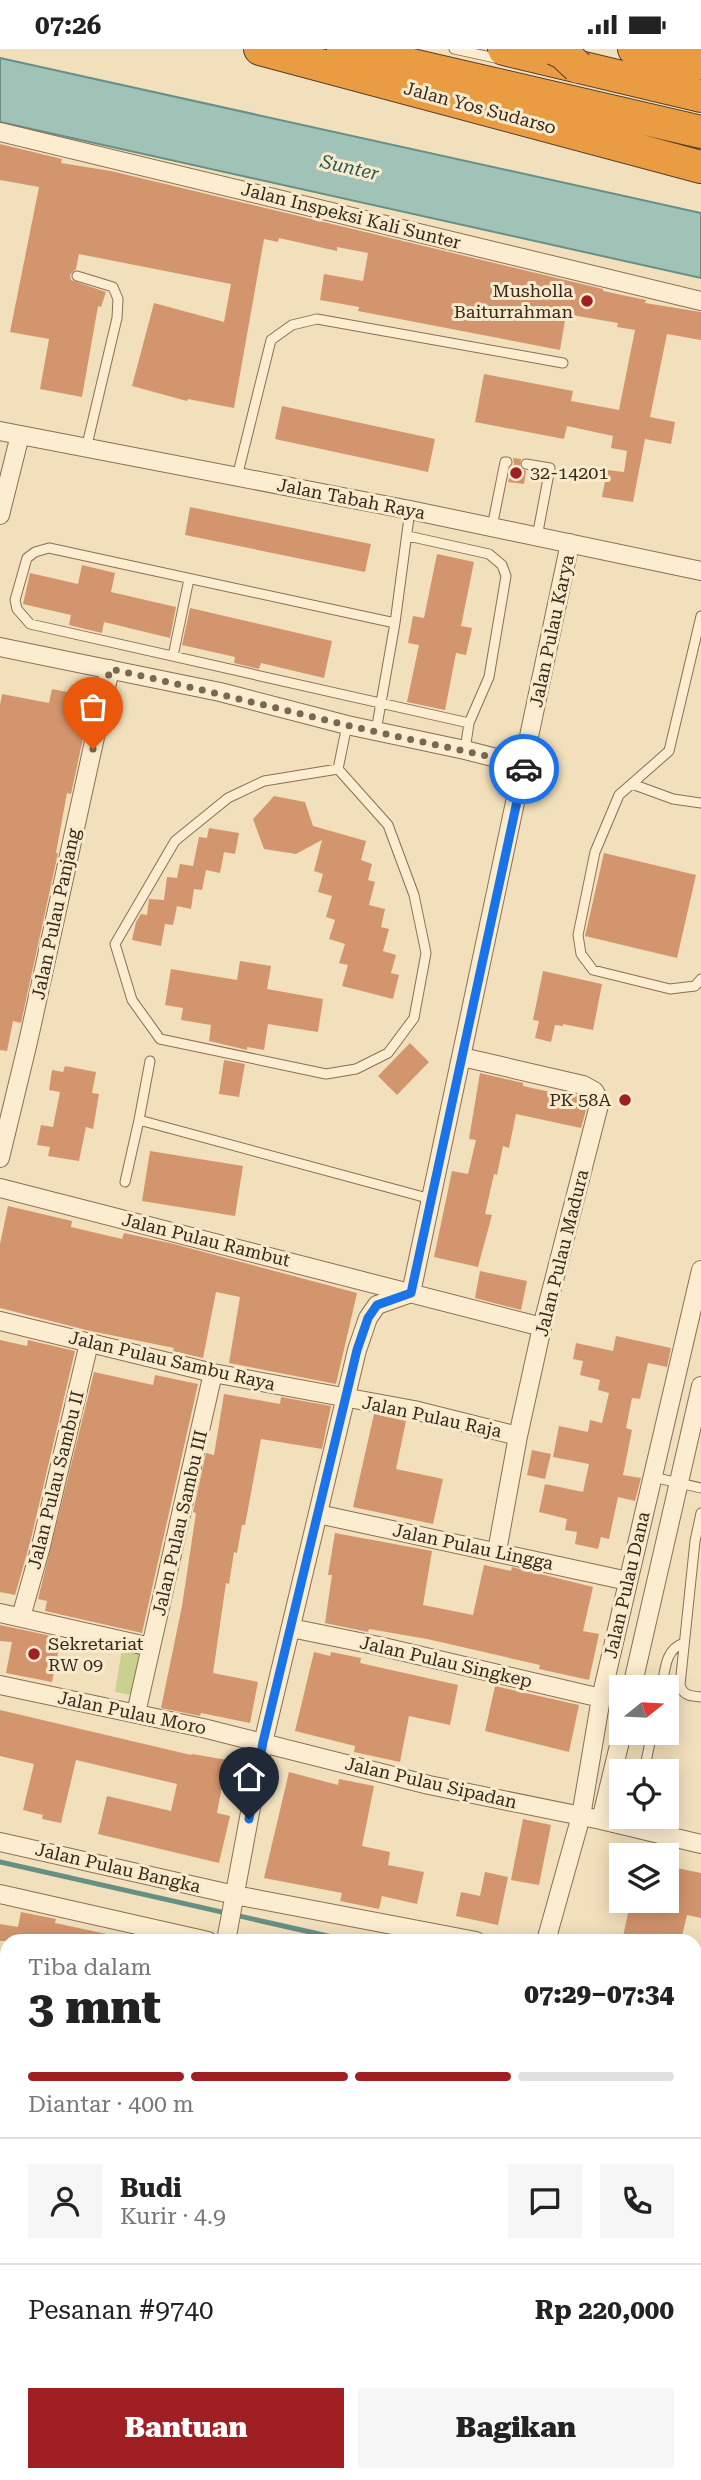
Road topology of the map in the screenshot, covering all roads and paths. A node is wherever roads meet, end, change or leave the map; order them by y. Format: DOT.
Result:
graph roads {
  1 [pos="260,49"];
  2 [pos="454,49"];
  3 [pos="634,49"];
  4 [pos="518,53"];
  5 [pos="342,54"];
  6 [pos="566,58"];
  7 [pos="701,63"];
  8 [pos="433,81"];
  9 [pos="701,83"];
  10 [pos="701,96"];
  11 [pos="0,132"];
  12 [pos="701,132"];
  13 [pos="701,167"];
  14 [pos="77,276"];
  15 [pos="701,301"];
  16 [pos="563,363"];
  17 [pos="0,431"];
  18 [pos="20,435"];
  19 [pos="86,449"];
  20 [pos="508,462"];
  21 [pos="526,464"];
  22 [pos="239,473"];
  23 [pos="410,510"];
  24 [pos="0,515"];
  25 [pos="492,525"];
  26 [pos="538,534"];
  27 [pos="408,536"];
  28 [pos="570,543"];
  29 [pos="701,571"];
  30 [pos="189,579"];
  31 [pos="701,616"];
  32 [pos="395,623"];
  33 [pos="0,647"];
  34 [pos="173,656"];
  35 [pos="110,669"];
  36 [pos="381,703"];
  37 [pos="469,723"];
  38 [pos="347,725"];
  39 [pos="376,731"];
  40 [pos="465,750"];
  41 [pos="524,765"];
  42 [pos="338,769"];
  43 [pos="632,784"];
  44 [pos="701,803"];
  45 [pos="701,979"];
  46 [pos="462,1057"];
  47 [pos="150,1061"];
  48 [pos="139,1120"];
  49 [pos="0,1159"];
  50 [pos="125,1182"];
  51 [pos="0,1188"];
  52 [pos="431,1199"];
  53 [pos="701,1270"];
  54 [pos="411,1293"];
  55 [pos="0,1321"];
  56 [pos="542,1327"];
  57 [pos="89,1343"];
  58 [pos="213,1373"];
  59 [pos="701,1386"];
  60 [pos="345,1399"];
  61 [pos="518,1436"];
  62 [pos="653,1477"];
  63 [pos="681,1483"];
  64 [pos="701,1488"];
  65 [pos="701,1513"];
  66 [pos="318,1514"];
  67 [pos="698,1541"];
  68 [pos="497,1551"];
  69 [pos="628,1581"];
  70 [pos="0,1613"];
  71 [pos="21,1616"];
  72 [pos="291,1628"];
  73 [pos="684,1643"];
  74 [pos="151,1647"];
  75 [pos="635,1675"];
  76 [pos="665,1675"];
  77 [pos="0,1685"];
  78 [pos="701,1697"];
  79 [pos="601,1698"];
  80 [pos="136,1713"];
  81 [pos="263,1742"];
  82 [pos="619,1745"];
  83 [pos="581,1817"];
  84 [pos="601,1820"];
  85 [pos="609,1820"];
  86 [pos="655,1829"];
  87 [pos="0,1842"];
  88 [pos="701,1844"];
  89 [pos="0,1894"];
  90 [pos="235,1899"];
  91 [pos="177,1934"];
  92 [pos="228,1934"];
  93 [pos="436,1934"];
  94 [pos="547,1934"];
  1 -- 13 [label="highway, Jalan Yos Sudarso"];
  2 -- 4 [label="lane"];
  3 -- 7 [label="highway"];
  4 -- 6 [label="highway"];
  4 -- 9 [label="highway"];
  5 -- 8 [label="lane"];
  5 -- 12 [label="highway"];
  6 -- 10 [label="highway"];
  11 -- 15 [label="street, Jalan Inspeksi Kali Sunter"];
  14 -- 19 [label="lane"];
  16 -- 22 [label="lane"];
  17 -- 18 [label="street, Jalan Tabah Raya"];
  18 -- 19 [label="street, Jalan Tabah Raya"];
  18 -- 24 [label="street"];
  19 -- 22 [label="street, Jalan Tabah Raya"];
  20 -- 25 [label="lane"];
  21 -- 26 [label="lane"];
  22 -- 23 [label="street, Jalan Tabah Raya"];
  23 -- 25 [label="street, Jalan Tabah Raya"];
  23 -- 27 [label="lane"];
  25 -- 26 [label="street, Jalan Tabah Raya"];
  26 -- 28 [label="street, Jalan Tabah Raya"];
  27 -- 32 [label="lane"];
  27 -- 37 [label="lane"];
  28 -- 29 [label="street, Jalan Tabah Raya"];
  28 -- 41 [label="street, Jalan Pulau Karya"];
  30 -- 32 [label="lane"];
  30 -- 34 [label="lane"];
  30 -- 34 [label="lane"];
  31 -- 43 [label="lane"];
  32 -- 36 [label="lane"];
  33 -- 35 [label="street"];
  34 -- 36 [label="lane"];
  35 -- 38 [label="street"];
  35 -- 49 [label="street, Jalan Pulau Panjang"];
  36 -- 37 [label="lane"];
  36 -- 39 [label="lane"];
  37 -- 40 [label="lane"];
  38 -- 39 [label="street"];
  38 -- 42 [label="lane"];
  39 -- 40 [label="street"];
  40 -- 41 [label="street"];
  41 -- 46 [label="street, Jalan Pulau Karya"];
  42 -- 42 [label="lane"];
  43 -- 44 [label="lane"];
  43 -- 45 [label="lane"];
  46 -- 52 [label="street, Jalan Pulau Karya"];
  46 -- 56 [label="street, Jalan Pulau Madura"];
  47 -- 48 [label="lane"];
  48 -- 50 [label="lane"];
  48 -- 52 [label="lane"];
  51 -- 54 [label="street, Jalan Pulau Rambut"];
  52 -- 54 [label="street, Jalan Pulau Karya"];
  53 -- 62 [label="street, Jalan Pulau Dana"];
  54 -- 56 [label="street, Jalan Pulau Rambut"];
  54 -- 60 [label="street"];
  55 -- 57 [label="street, Jalan Pulau Sambu Raya"];
  56 -- 61 [label="street, Jalan Pulau Madura"];
  57 -- 58 [label="street, Jalan Pulau Sambu Raya"];
  57 -- 71 [label="street, Jalan Pulau Sambu II"];
  58 -- 60 [label="street, Jalan Pulau Sambu Raya"];
  58 -- 74 [label="street, Jalan Pulau Sambu III"];
  59 -- 63 [label="street, Jalan Pulau Dana"];
  60 -- 61 [label="street, Jalan Pulau Raja"];
  60 -- 66 [label="street"];
  61 -- 68 [label="street, Jalan Pulau Madura"];
  62 -- 63 [label="lane"];
  62 -- 69 [label="street, Jalan Pulau Dana"];
  63 -- 64 [label="lane"];
  63 -- 75 [label="street, Jalan Pulau Dana"];
  65 -- 67 [label="lane"];
  66 -- 68 [label="street, Jalan Pulau Lingga"];
  66 -- 72 [label="street"];
  67 -- 73 [label="lane"];
  68 -- 69 [label="street, Jalan Pulau Lingga"];
  69 -- 79 [label="street, Jalan Pulau Dana"];
  70 -- 71 [label="street"];
  71 -- 74 [label="street"];
  72 -- 79 [label="street, Jalan Pulau Singkep"];
  72 -- 81 [label="street"];
  73 -- 76 [label="lane"];
  73 -- 78 [label="lane"];
  74 -- 80 [label="street, Jalan Pulau Sambu III"];
  77 -- 80 [label="street, Jalan Pulau Moro"];
  79 -- 83 [label="street, Jalan Pulau Dana"];
  80 -- 81 [label="street, Jalan Pulau Moro"];
  81 -- 83 [label="street, Jalan Pulau Sipadan"];
  81 -- 90 [label="street"];
  82 -- 84 [label="street"];
  83 -- 84 [label="street, Jalan Pulau Sipadan"];
  83 -- 94 [label="street, Jalan Pulau Dana"];
  84 -- 85 [label="street, Jalan Pulau Sipadan"];
  86 -- 88 [label="street, Jalan Pulau Sipadan"];
  87 -- 90 [label="street, Jalan Pulau Bangka"];
  89 -- 91 [label="street"];
  90 -- 92 [label="street"];
  90 -- 93 [label="street, Jalan Pulau Bangka"];
}
